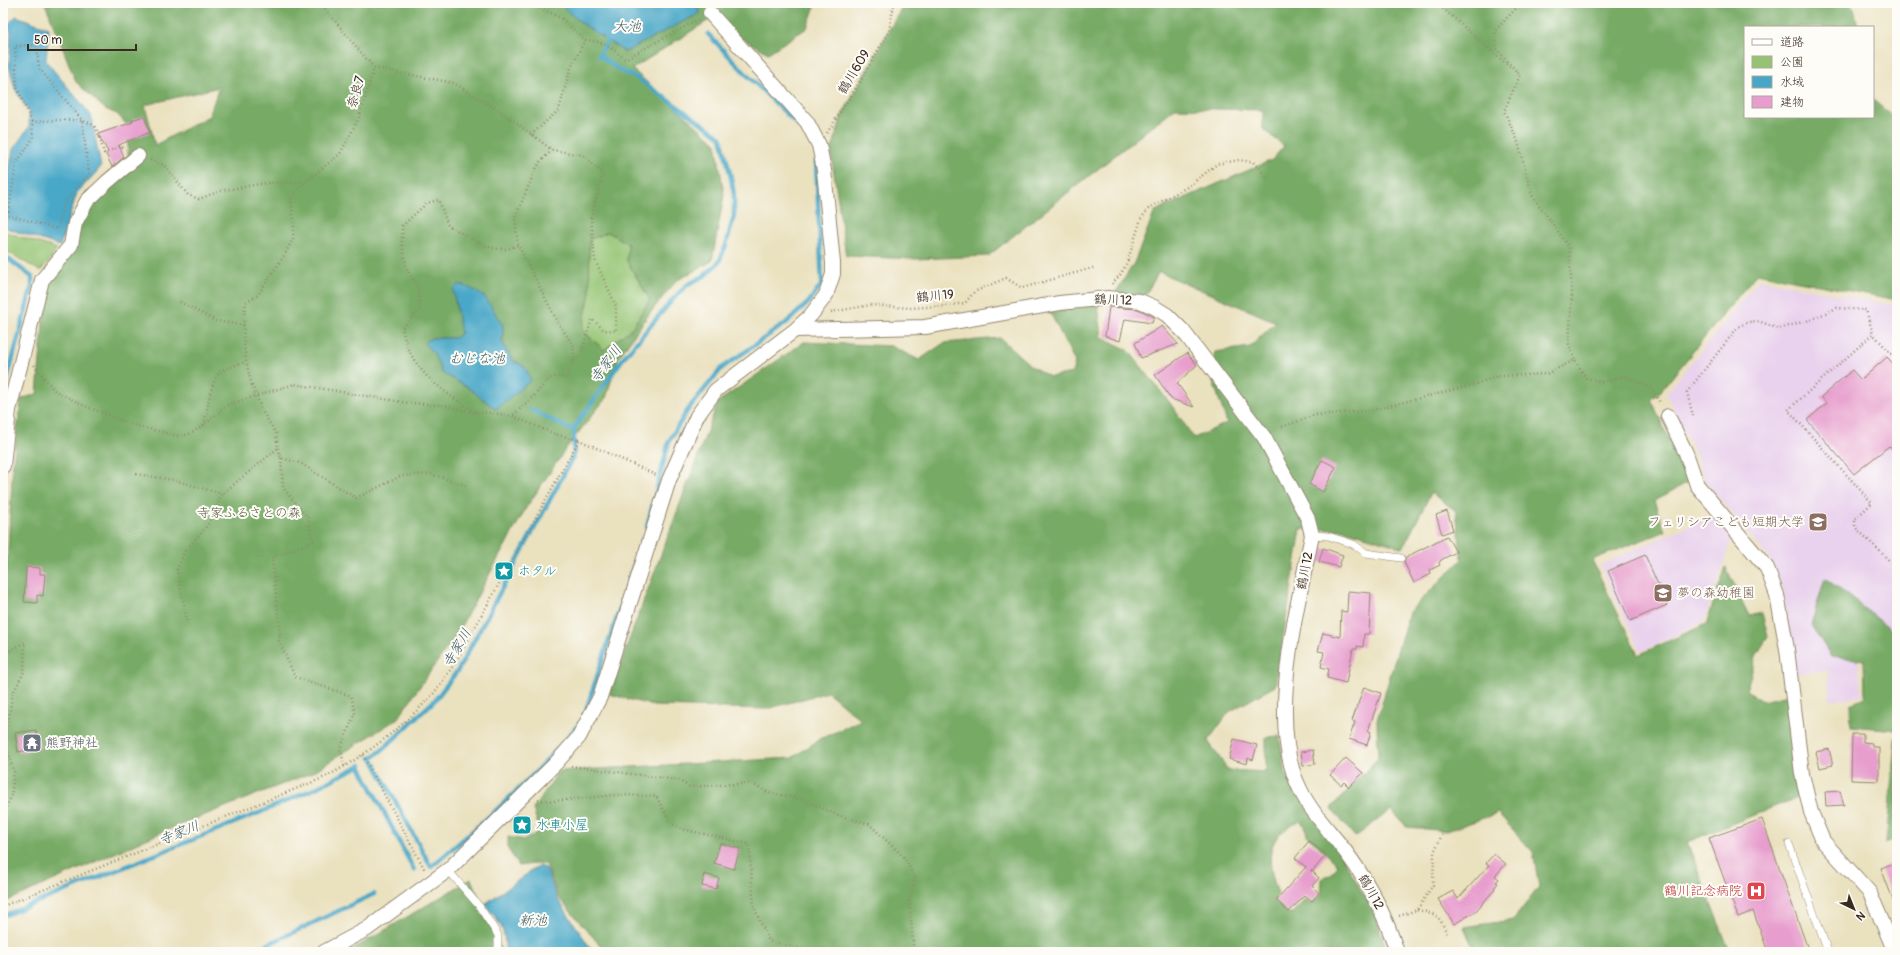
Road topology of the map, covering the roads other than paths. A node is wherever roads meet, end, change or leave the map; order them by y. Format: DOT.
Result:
graph roads {
  1 [pos="710,13"];
  2 [pos="138,156"];
  3 [pos="795,330"];
  4 [pos="6,410"];
  5 [pos="1668,416"];
  6 [pos="3,466"];
  7 [pos="1312,535"];
  8 [pos="1401,558"];
  9 [pos="1789,844"];
  10 [pos="448,870"];
  11 [pos="324,952"];
  12 [pos="498,952"];
  13 [pos="1397,952"];
  14 [pos="1828,952"];
  15 [pos="1895,952"];
  1 -- 3 [label="street"];
  2 -- 4 [label="street"];
  3 -- 7 [label="street, 鶴川12"];
  3 -- 10 [label="street"];
  4 -- 6 [label="street"];
  5 -- 15 [label="street"];
  7 -- 8 [label="lane"];
  7 -- 13 [label="street, 鶴川12"];
  9 -- 14 [label="lane"];
  10 -- 11 [label="street"];
  10 -- 12 [label="lane"];
}
